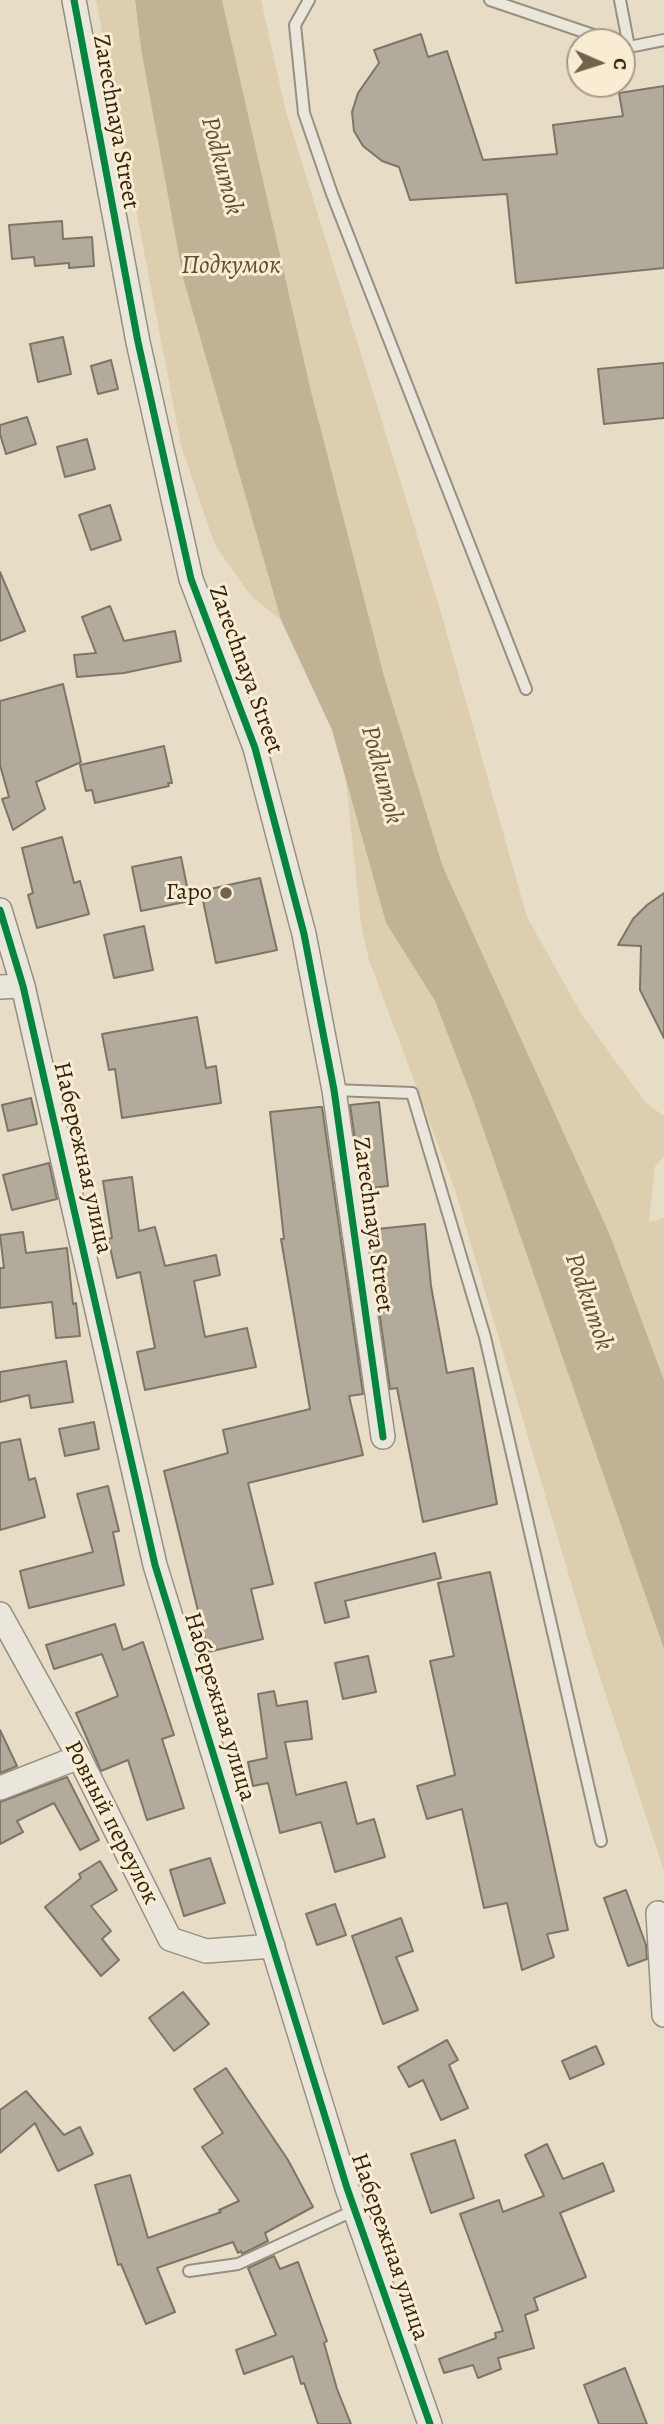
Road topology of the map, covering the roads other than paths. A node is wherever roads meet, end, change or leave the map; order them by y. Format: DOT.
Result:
graph roads {
  1 [pos="74,0"];
  2 [pos="309,0"];
  3 [pos="490,0"];
  4 [pos="620,0"];
  5 [pos="573,28"];
  6 [pos="623,28"];
  7 [pos="664,40"];
  8 [pos="636,44"];
  9 [pos="526,689"];
  10 [pos="0,910"];
  11 [pos="23,986"];
  12 [pos="0,987"];
  13 [pos="334,1090"];
  14 [pos="383,1437"];
  15 [pos="0,1614"];
  16 [pos="79,1757"];
  17 [pos="0,1788"];
  18 [pos="601,1841"];
  19 [pos="659,1913"];
  20 [pos="273,1947"];
  21 [pos="664,2015"];
  22 [pos="355,2210"];
  23 [pos="189,2271"];
  24 [pos="430,2424"];
  1 -- 13 [label="street, Zarechnaya Street"];
  2 -- 9 [label="lane"];
  3 -- 5 [label="lane"];
  4 -- 6 [label="lane"];
  7 -- 8 [label="lane"];
  10 -- 11 [label="street, Набережная улица"];
  11 -- 12 [label="street"];
  11 -- 20 [label="street, Набережная улица"];
  13 -- 14 [label="street, Zarechnaya Street"];
  13 -- 18 [label="lane"];
  15 -- 16 [label="street, Ровный переулок"];
  16 -- 17 [label="street"];
  16 -- 20 [label="street, Ровный переулок"];
  19 -- 21 [label="street"];
  20 -- 22 [label="street, Набережная улица"];
  22 -- 23 [label="lane"];
  22 -- 24 [label="street, Набережная улица"];
}
